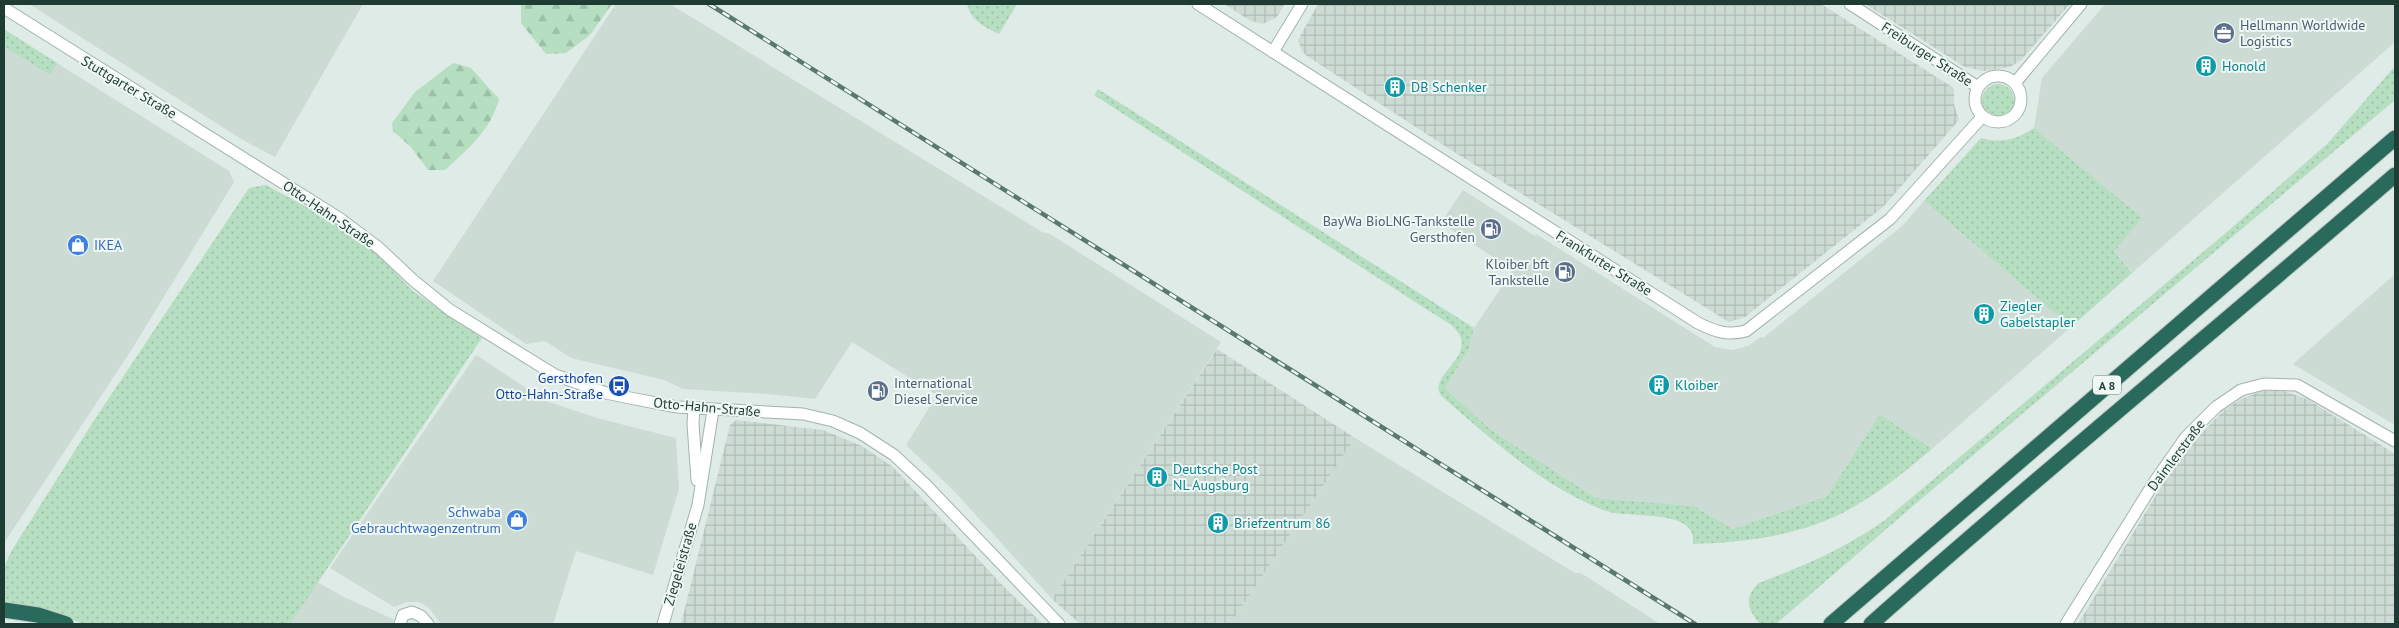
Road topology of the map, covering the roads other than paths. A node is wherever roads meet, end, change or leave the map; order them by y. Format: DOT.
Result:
graph roads {
  1 [pos="1198,4"];
  2 [pos="1302,4"];
  3 [pos="1850,4"];
  4 [pos="2082,4"];
  5 [pos="4,8"];
  6 [pos="1273,52"];
  7 [pos="2015,83"];
  8 [pos="1978,87"];
  9 [pos="1982,116"];
  10 [pos="2395,138"];
  11 [pos="255,165"];
  12 [pos="2395,175"];
  13 [pos="694,408"];
  14 [pos="713,410"];
  15 [pos="2395,442"];
  16 [pos="698,505"];
  17 [pos="4,610"];
  18 [pos="66,624"];
  19 [pos="400,624"];
  20 [pos="428,624"];
  21 [pos="663,624"];
  22 [pos="1059,624"];
  23 [pos="1831,624"];
  24 [pos="1871,624"];
  25 [pos="2066,624"];
  1 -- 6 [label="street, Frankfurter Straße"];
  2 -- 6 [label="street"];
  3 -- 8 [label="street, Freiburger Straße"];
  4 -- 7 [label="street"];
  5 -- 11 [label="street, Stuttgarter Straße"];
  6 -- 9 [label="street, Frankfurter Straße"];
  7 -- 8 [label="street"];
  7 -- 9 [label="street"];
  8 -- 9 [label="street"];
  10 -- 23 [label="highway, A 8"];
  11 -- 13 [label="street, Otto-Hahn-Straße"];
  12 -- 24 [label="highway, A 8"];
  13 -- 14 [label="street, Otto-Hahn-Straße"];
  13 -- 16 [label="street, Ziegeleistraße"];
  14 -- 16 [label="street, Ziegeleistraße"];
  14 -- 22 [label="street, Otto-Hahn-Straße"];
  15 -- 25 [label="street, Daimlerstraße"];
  16 -- 21 [label="street, Ziegeleistraße"];
  17 -- 18 [label="highway"];
  19 -- 20 [label="street"];
}
